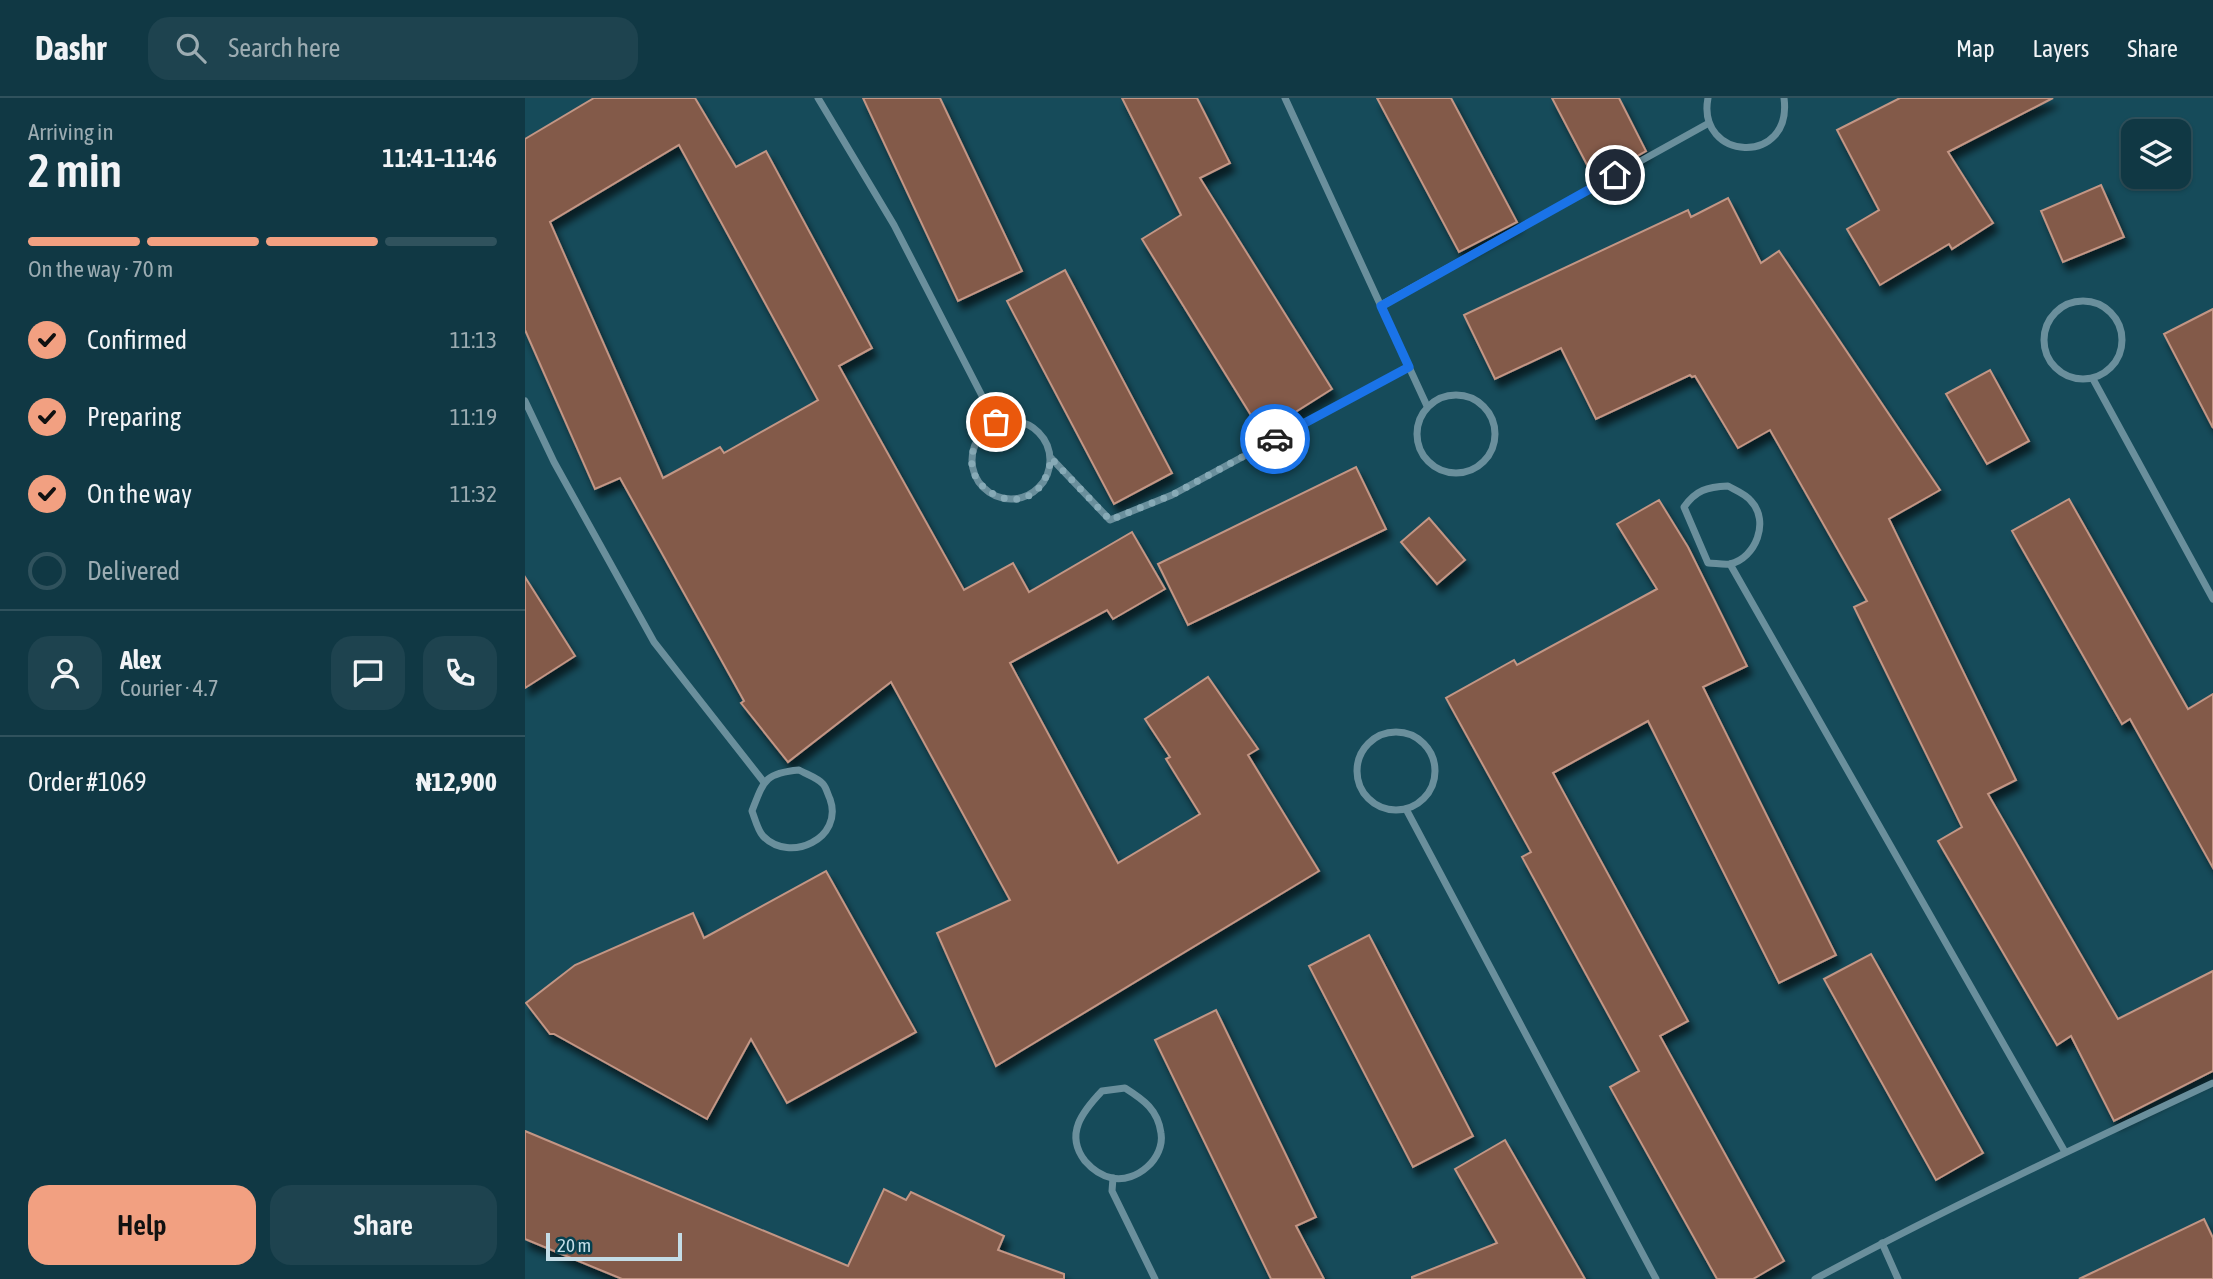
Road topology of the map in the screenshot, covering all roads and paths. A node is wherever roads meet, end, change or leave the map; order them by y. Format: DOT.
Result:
graph roads {
  1 [pos="818,98"];
  2 [pos="1285,98"];
  3 [pos="1707,98"];
  4 [pos="1784,98"];
  5 [pos="1709,123"];
  6 [pos="1381,306"];
  7 [pos="1409,367"];
  8 [pos="2093,379"];
  9 [pos="525,401"];
  10 [pos="1427,406"];
  11 [pos="996,422"];
  12 [pos="1051,458"];
  13 [pos="1730,564"];
  14 [pos="2213,600"];
  15 [pos="763,781"];
  16 [pos="1406,809"];
  17 [pos="2213,1083"];
  18 [pos="2065,1152"];
  19 [pos="1113,1178"];
  20 [pos="1882,1243"];
  21 [pos="1155,1279"];
  22 [pos="1656,1279"];
  23 [pos="1815,1279"];
  24 [pos="1898,1279"];
  1 -- 11 [label="street"];
  2 -- 6 [label="street"];
  3 -- 5 [label="street"];
  4 -- 5 [label="street"];
  5 -- 6 [label="street"];
  6 -- 7 [label="street"];
  7 -- 10 [label="street"];
  7 -- 12 [label="street"];
  8 -- 8 [label="street"];
  8 -- 14 [label="street"];
  9 -- 15 [label="street"];
  10 -- 10 [label="street"];
  11 -- 12 [label="street"];
  11 -- 12 [label="street"];
  13 -- 13 [label="street"];
  13 -- 18 [label="street"];
  15 -- 15 [label="street"];
  16 -- 16 [label="street"];
  16 -- 22 [label="street"];
  17 -- 18 [label="street"];
  18 -- 20 [label="street"];
  19 -- 19 [label="street"];
  19 -- 21 [label="street"];
  20 -- 23 [label="street"];
  20 -- 24 [label="street"];
}
